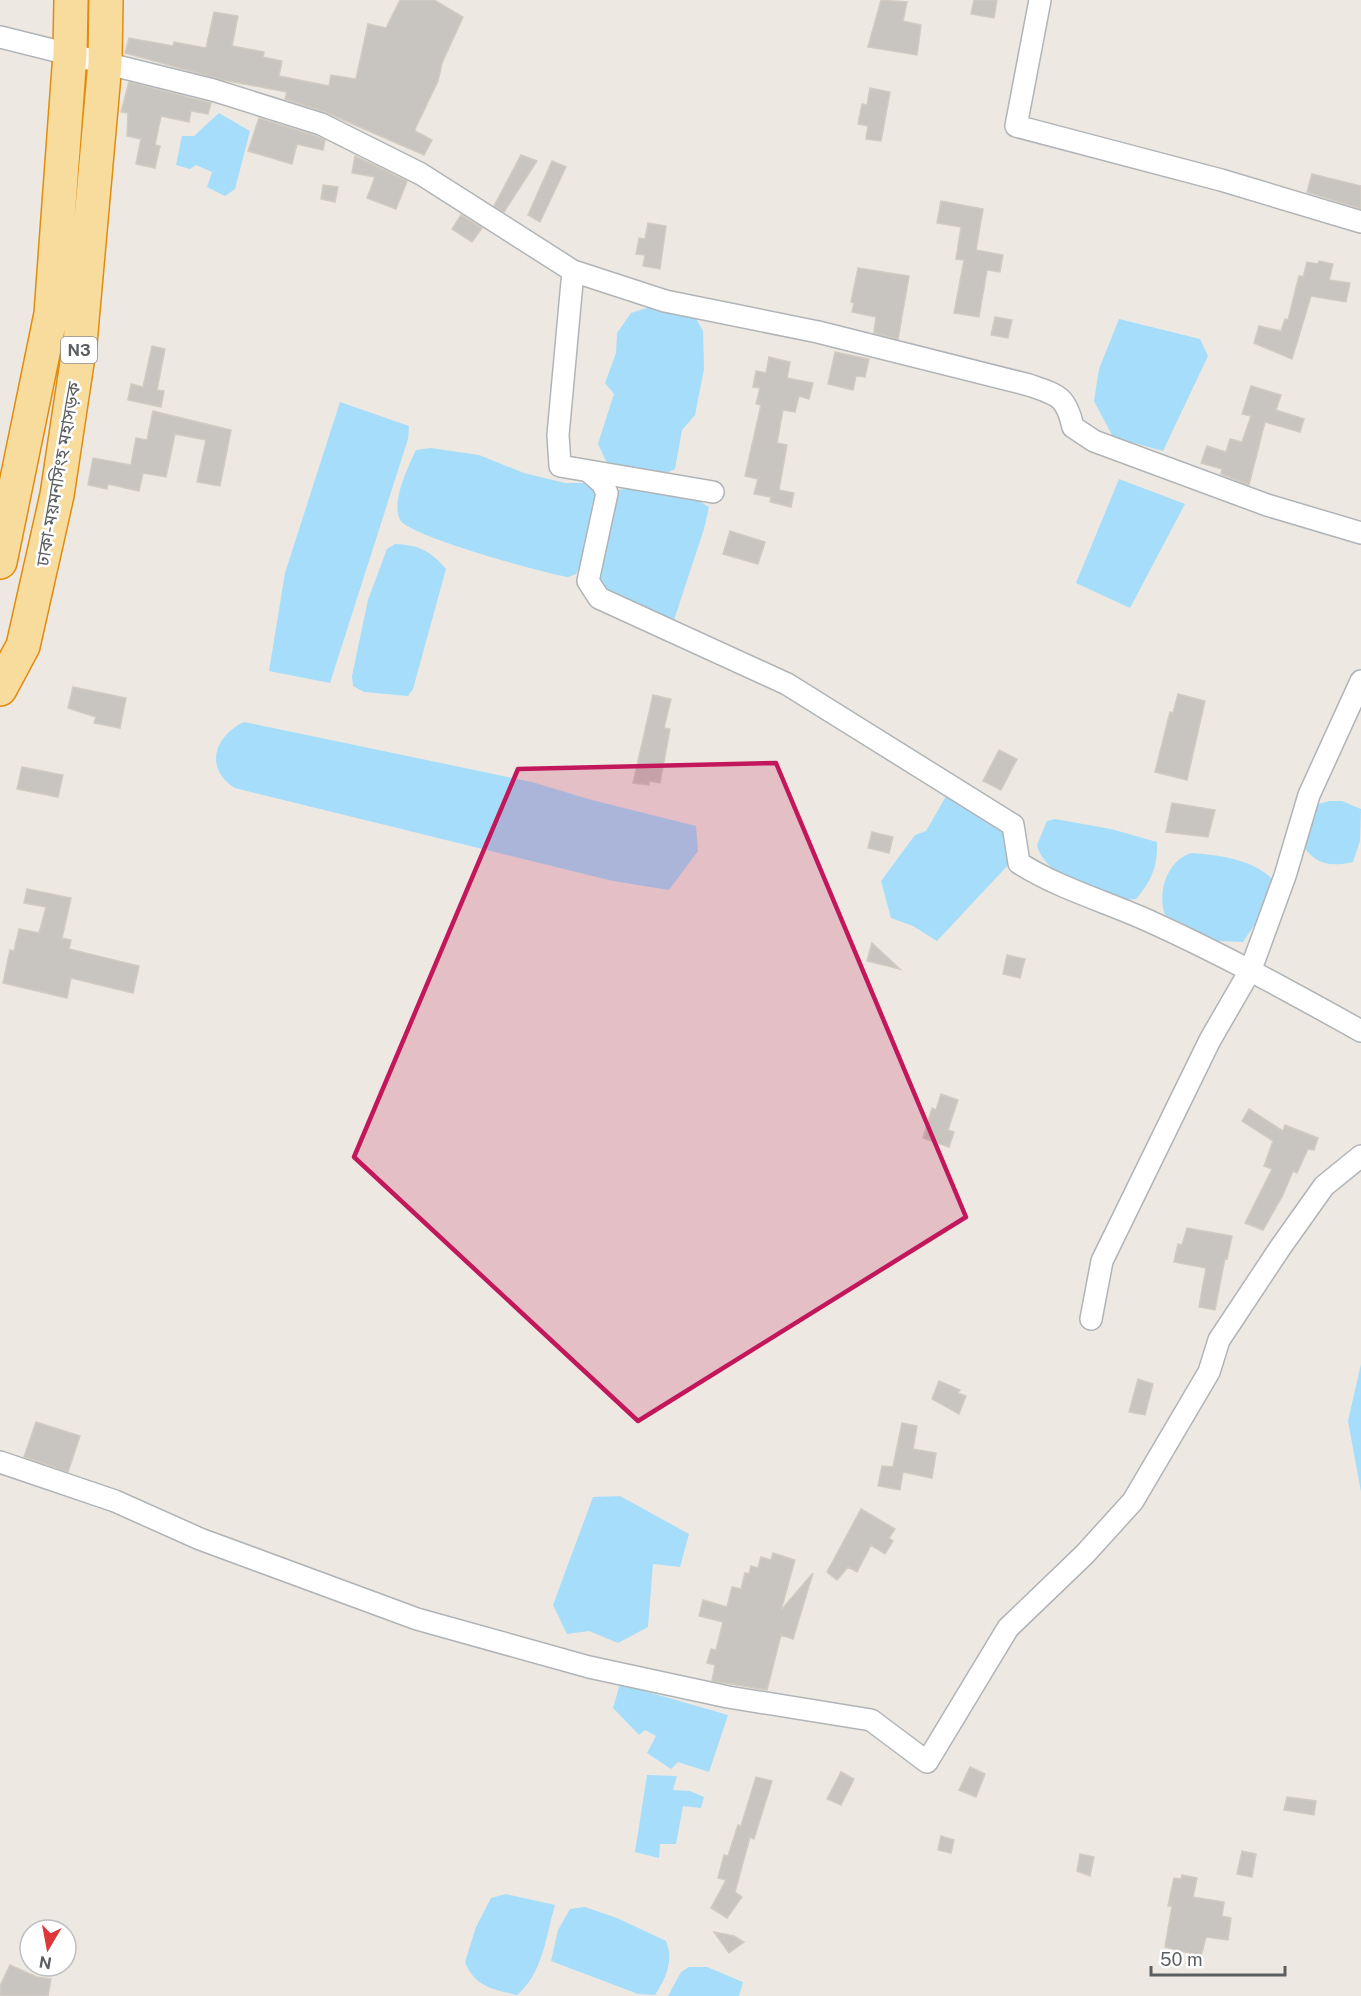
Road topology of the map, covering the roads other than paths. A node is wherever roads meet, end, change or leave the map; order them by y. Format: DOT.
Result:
graph roads {
  1 [pos="71,0"];
  2 [pos="106,0"];
  3 [pos="1040,0"];
  4 [pos="0,37"];
  5 [pos="70,54"];
  6 [pos="105,63"];
  7 [pos="1361,222"];
  8 [pos="573,271"];
  9 [pos="588,471"];
  10 [pos="713,492"];
  11 [pos="1361,533"];
  12 [pos="0,562"];
  13 [pos="1361,681"];
  14 [pos="0,690"];
  15 [pos="1251,969"];
  16 [pos="1361,1031"];
  17 [pos="1361,1156"];
  18 [pos="1091,1319"];
  19 [pos="0,1462"];
  1 -- 5 [label="highway, ঢাকা-ময়মনসিংহ মহাসড়ক / N3"];
  2 -- 6 [label="highway, ঢাকা-ময়মনসিংহ মহাসড়ক / N3"];
  3 -- 7 [label="street"];
  4 -- 5 [label="street"];
  5 -- 6 [label="street"];
  5 -- 12 [label="highway, ঢাকা-ময়মনসিংহ মহাসড়ক / N3"];
  6 -- 8 [label="street"];
  6 -- 14 [label="highway, ঢাকা-ময়মনসিংহ মহাসড়ক / N3"];
  8 -- 9 [label="street"];
  8 -- 11 [label="street"];
  9 -- 10 [label="street"];
  9 -- 15 [label="street"];
  13 -- 15 [label="street"];
  15 -- 16 [label="street"];
  15 -- 18 [label="street"];
  17 -- 19 [label="street"];
}
